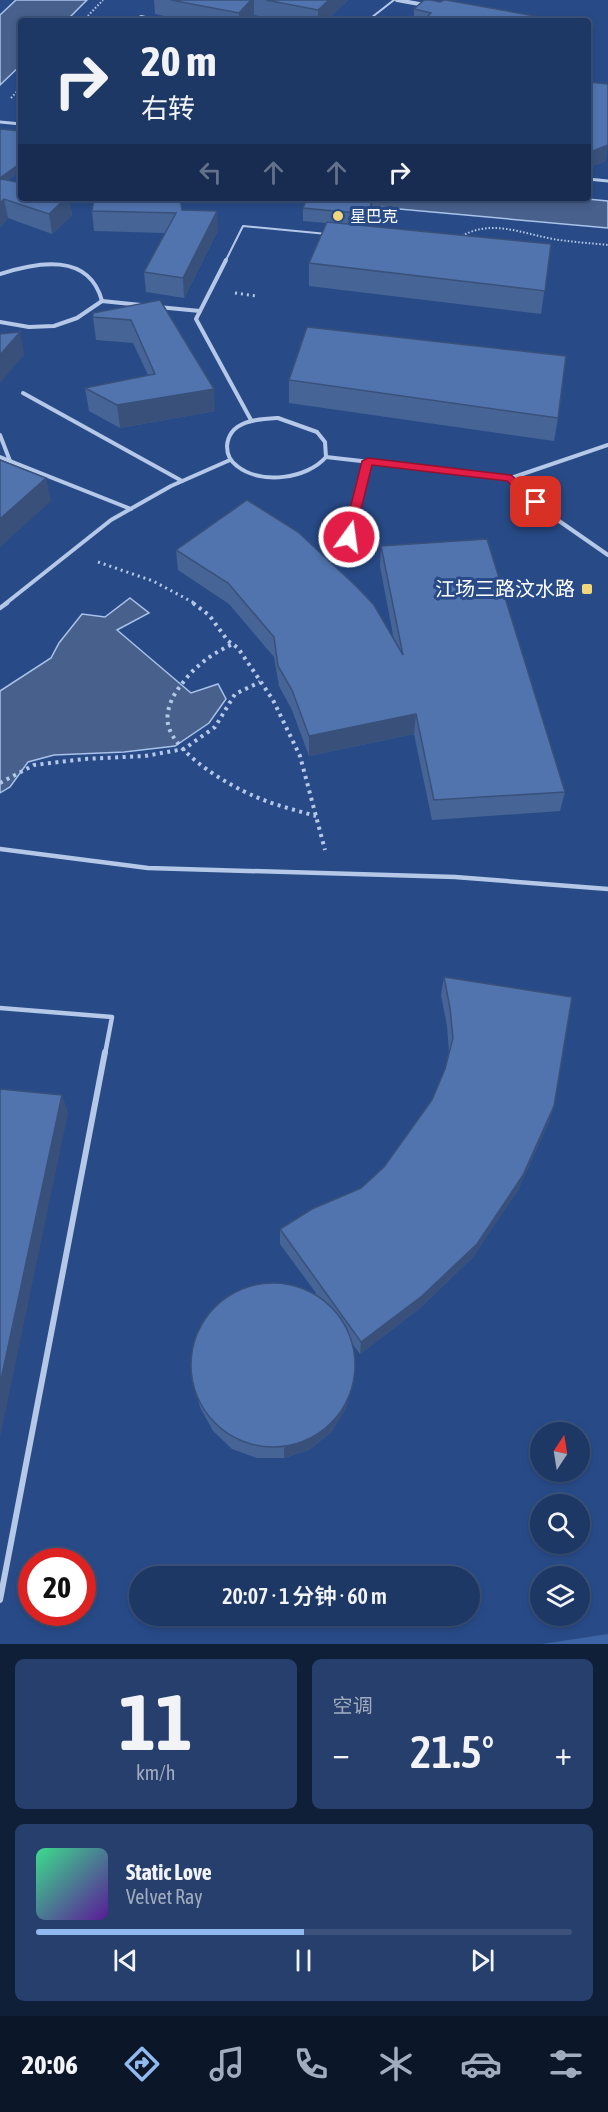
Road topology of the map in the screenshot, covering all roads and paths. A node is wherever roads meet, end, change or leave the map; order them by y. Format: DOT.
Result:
graph roads {
  1 [pos="103,0"];
  2 [pos="395,0"];
  3 [pos="430,6"];
  4 [pos="141,17"];
  5 [pos="86,18"];
  6 [pos="145,18"];
  7 [pos="371,18"];
  8 [pos="0,122"];
  9 [pos="18,124"];
  10 [pos="591,179"];
  11 [pos="608,181"];
  12 [pos="334,235"];
  13 [pos="456,241"];
  14 [pos="608,245"];
  15 [pos="0,274"];
  16 [pos="102,301"];
  17 [pos="146,306"];
  18 [pos="157,307"];
  19 [pos="200,311"];
  20 [pos="0,322"];
  21 [pos="23,393"];
  22 [pos="251,420"];
  23 [pos="0,435"];
  24 [pos="608,445"];
  25 [pos="0,457"];
  26 [pos="326,457"];
  27 [pos="230,460"];
  28 [pos="10,461"];
  29 [pos="368,461"];
  30 [pos="511,478"];
  31 [pos="182,481"];
  32 [pos="131,509"];
  33 [pos="349,537"];
  34 [pos="608,555"];
  35 [pos="64,556"];
  36 [pos="0,608"];
  37 [pos="231,645"];
  38 [pos="260,682"];
  39 [pos="184,749"];
  40 [pos="0,783"];
  41 [pos="316,817"];
  42 [pos="0,849"];
  43 [pos="332,874"];
  44 [pos="608,889"];
  45 [pos="0,1008"];
  46 [pos="0,1600"];
  1 -- 5 [label="path"];
  2 -- 3 [label="street"];
  2 -- 7 [label="lane"];
  4 -- 6 [label="street"];
  8 -- 9 [label="street"];
  10 -- 11 [label="street"];
  12 -- 19 [label="lane"];
  13 -- 14 [label="path"];
  15 -- 16 [label="lane"];
  16 -- 17 [label="lane"];
  16 -- 20 [label="lane"];
  18 -- 19 [label="lane"];
  19 -- 22 [label="lane"];
  21 -- 31 [label="lane"];
  22 -- 26 [label="lane"];
  22 -- 27 [label="lane"];
  23 -- 28 [label="lane"];
  24 -- 30 [label="lane"];
  25 -- 28 [label="lane"];
  26 -- 27 [label="lane"];
  26 -- 29 [label="lane"];
  27 -- 31 [label="lane"];
  28 -- 32 [label="lane"];
  29 -- 30 [label="lane"];
  29 -- 33 [label="lane"];
  30 -- 34 [label="lane"];
  31 -- 32 [label="lane"];
  32 -- 35 [label="lane"];
  35 -- 36 [label="lane"];
  35 -- 37 [label="path"];
  37 -- 38 [label="path"];
  37 -- 39 [label="path"];
  38 -- 39 [label="path"];
  38 -- 41 [label="path"];
  39 -- 40 [label="path"];
  39 -- 41 [label="path"];
  41 -- 43 [label="path"];
  42 -- 43 [label="lane"];
  43 -- 44 [label="lane"];
  45 -- 46 [label="lane"];
}
